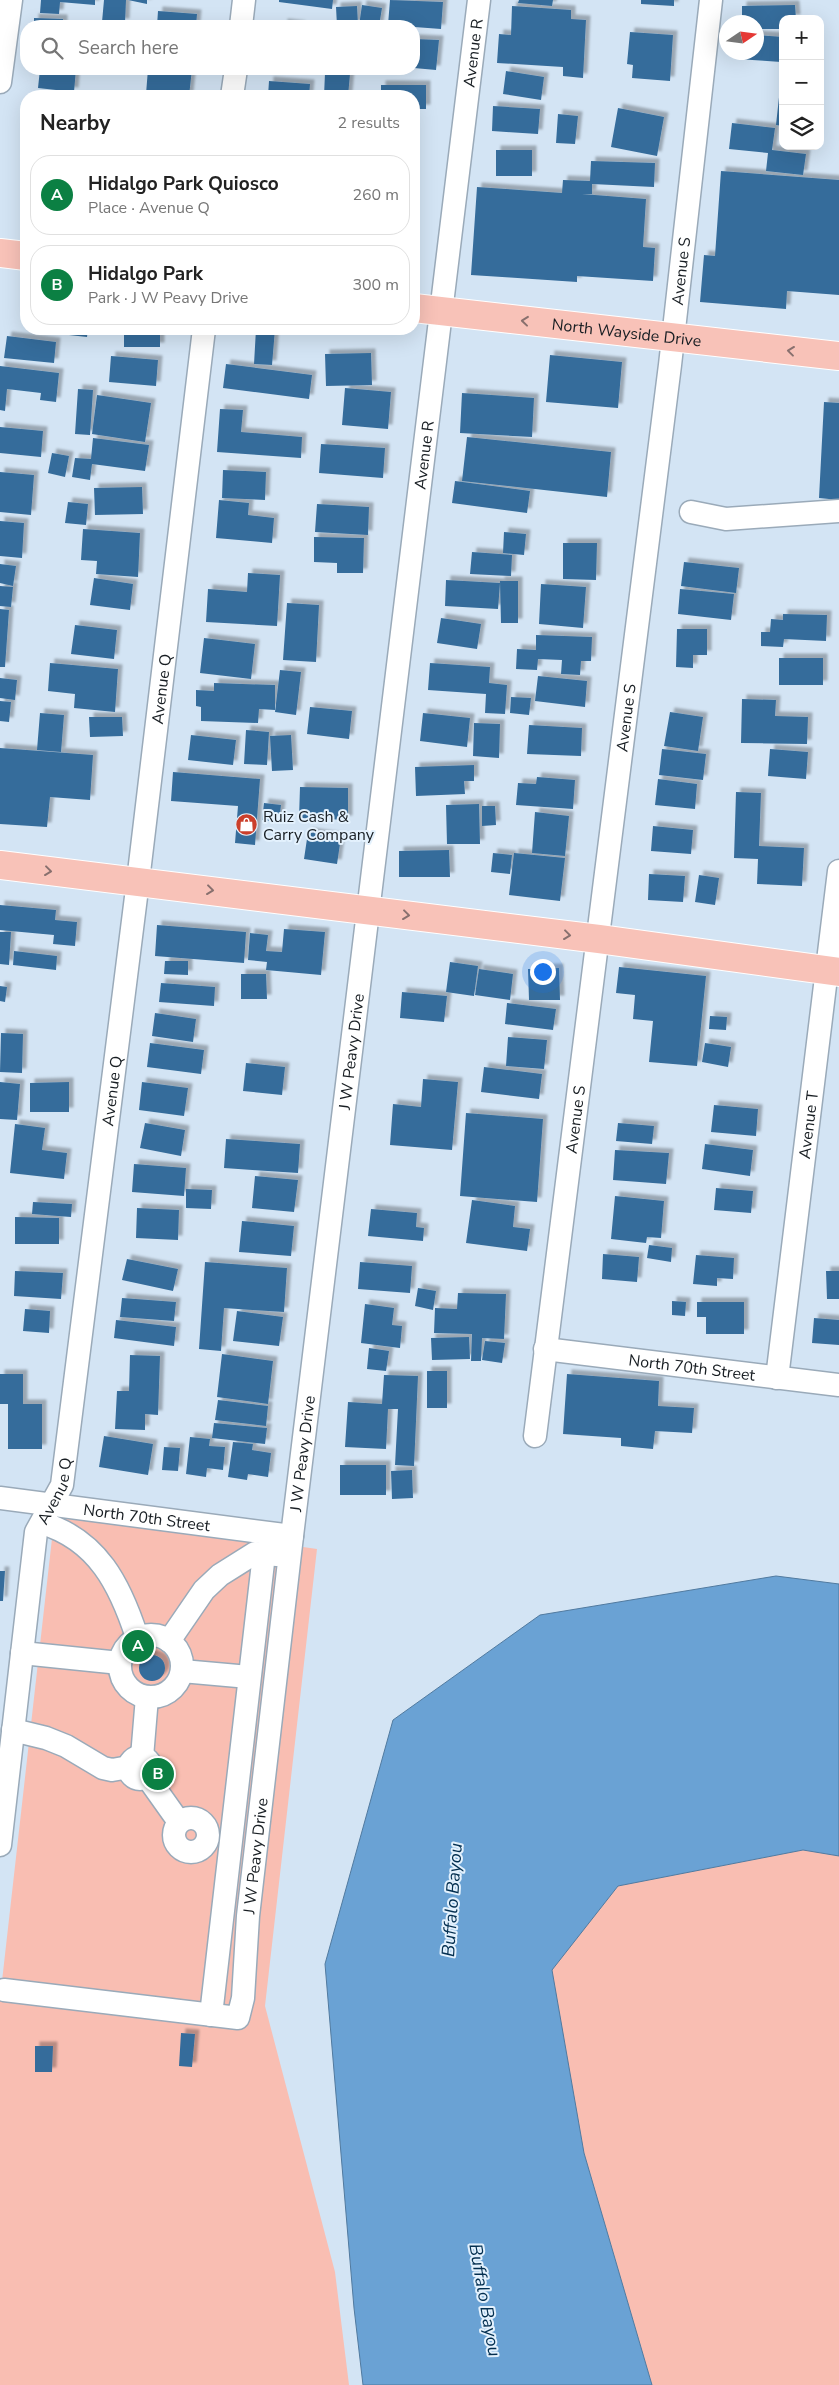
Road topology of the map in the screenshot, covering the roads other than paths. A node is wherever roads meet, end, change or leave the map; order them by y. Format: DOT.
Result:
graph roads {
  1 [pos="11,0"];
  2 [pos="244,0"];
  3 [pos="479,0"];
  4 [pos="711,0"];
  5 [pos="242,20"];
  6 [pos="235,75"];
  7 [pos="0,82"];
  8 [pos="233,90"];
  9 [pos="0,253"];
  10 [pos="20,255"];
  11 [pos="420,309"];
  12 [pos="441,311"];
  13 [pos="203,335"];
  14 [pos="673,337"];
  15 [pos="839,356"];
  16 [pos="839,511"];
  17 [pos="690,512"];
  18 [pos="0,865"];
  19 [pos="839,871"];
  20 [pos="138,881"];
  21 [pos="368,910"];
  22 [pos="599,939"];
  23 [pos="833,971"];
  24 [pos="545,1349"];
  25 [pos="777,1378"];
  26 [pos="839,1385"];
  27 [pos="534,1436"];
  28 [pos="0,1498"];
  29 [pos="46,1514"];
  30 [pos="291,1546"];
  31 [pos="264,1554"];
  32 [pos="137,1637"];
  33 [pos="169,1641"];
  34 [pos="22,1653"];
  35 [pos="120,1663"];
  36 [pos="182,1671"];
  37 [pos="249,1677"];
  38 [pos="147,1697"];
  39 [pos="13,1730"];
  40 [pos="139,1767"];
  41 [pos="179,1822"];
  42 [pos="0,1845"];
  43 [pos="4,1990"];
  44 [pos="211,2015"];
  1 -- 7 [label="street"];
  2 -- 5 [label="street"];
  3 -- 12 [label="street, Avenue R"];
  4 -- 14 [label="street, Avenue S"];
  6 -- 8 [label="street"];
  9 -- 10 [label="main road"];
  11 -- 12 [label="main road, North Wayside Drive"];
  14 -- 12 [label="main road, North Wayside Drive, one-way"];
  12 -- 21 [label="street, Avenue R"];
  13 -- 20 [label="street, Avenue Q"];
  15 -- 14 [label="main road, North Wayside Drive, one-way"];
  14 -- 22 [label="street, Avenue S"];
  16 -- 17 [label="street"];
  18 -- 20 [label="main road, one-way"];
  19 -- 23 [label="street, Avenue T"];
  20 -- 21 [label="main road, one-way"];
  20 -- 29 [label="street, Avenue Q"];
  21 -- 22 [label="main road, one-way"];
  21 -- 30 [label="street, J W Peavy Drive"];
  22 -- 23 [label="main road"];
  22 -- 24 [label="street, Avenue S"];
  23 -- 25 [label="street, Avenue T"];
  24 -- 25 [label="street, North 70th Street"];
  24 -- 27 [label="street, Avenue S"];
  25 -- 26 [label="street, North 70th Street"];
  28 -- 29 [label="street, North 70th Street"];
  29 -- 30 [label="street, North 70th Street"];
  29 -- 32 [label="street"];
  29 -- 34 [label="street, Avenue Q"];
  30 -- 31 [label="street"];
  30 -- 44 [label="street, J W Peavy Drive"];
  31 -- 33 [label="street"];
  31 -- 37 [label="street"];
  32 -- 33 [label="street"];
  32 -- 35 [label="street"];
  33 -- 36 [label="street"];
  34 -- 35 [label="street"];
  34 -- 39 [label="street, Avenue Q"];
  35 -- 38 [label="street"];
  36 -- 37 [label="street"];
  36 -- 38 [label="street"];
  37 -- 44 [label="street"];
  38 -- 40 [label="street"];
  39 -- 40 [label="street"];
  39 -- 42 [label="street, Avenue Q"];
  40 -- 41 [label="street"];
  43 -- 44 [label="street"];
}
